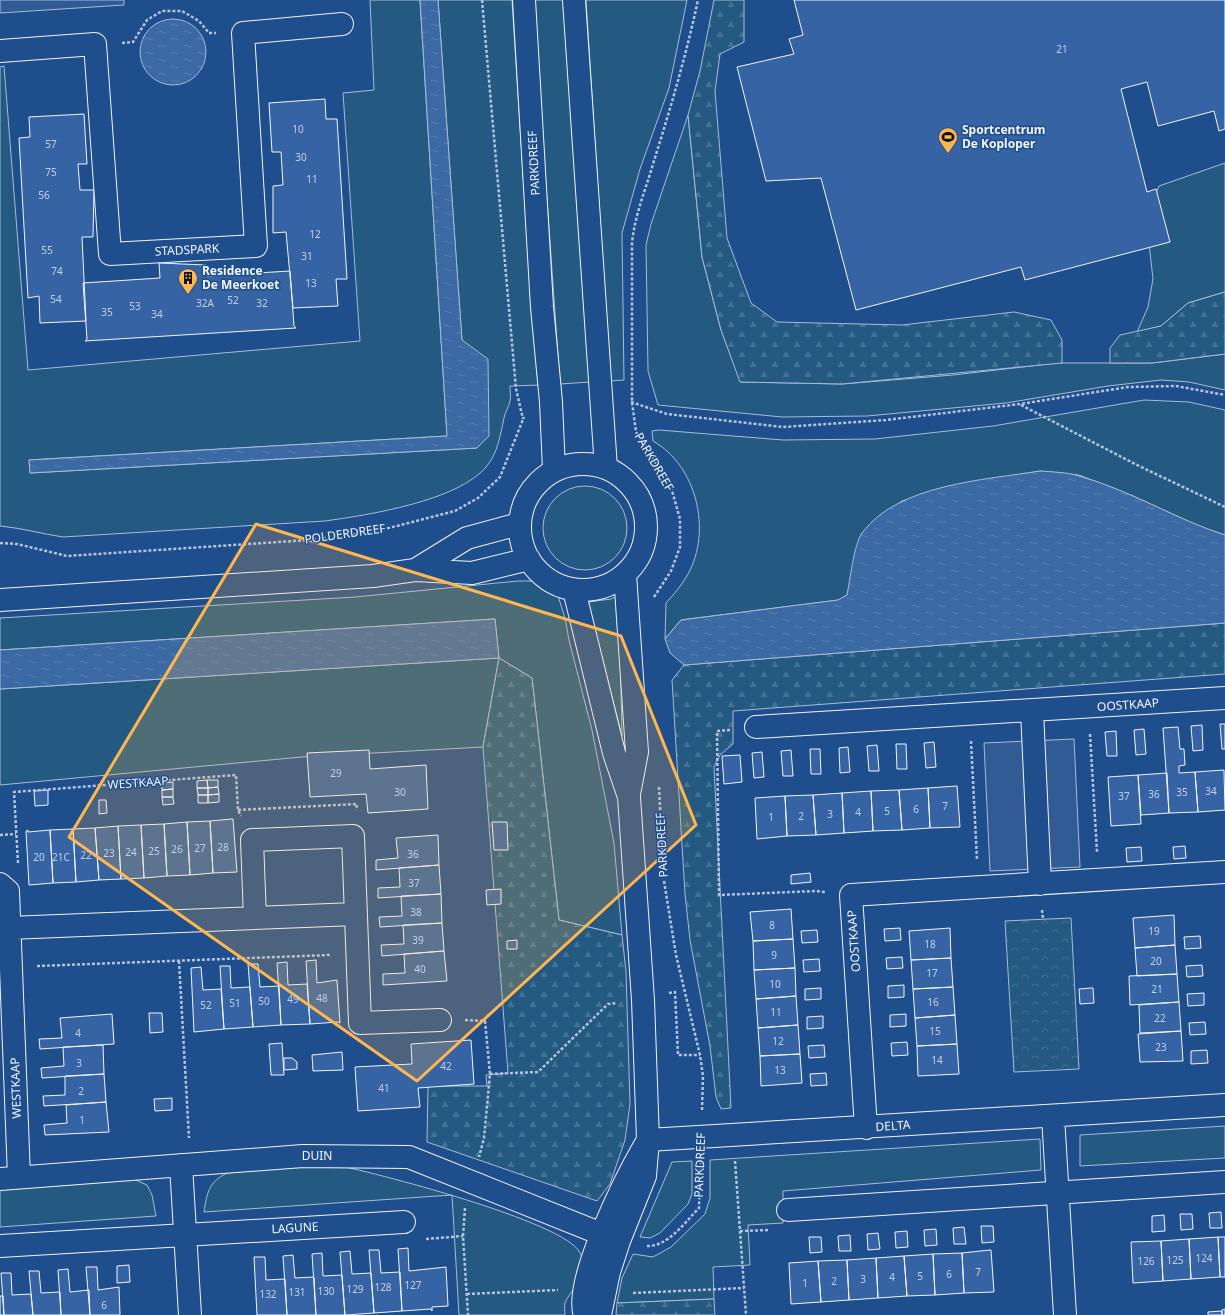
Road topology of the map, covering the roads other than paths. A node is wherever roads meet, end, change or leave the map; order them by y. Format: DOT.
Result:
graph roads {
  1 [pos="524,0"];
  2 [pos="574,0"];
  3 [pos="342,24"];
  4 [pos="0,51"];
  5 [pos="606,468"];
  6 [pos="554,470"];
  7 [pos="519,524"];
  8 [pos="528,559"];
  9 [pos="415,570"];
  10 [pos="625,574"];
  11 [pos="574,590"];
  12 [pos="0,600"];
  13 [pos="1225,698"];
  14 [pos="1032,711"];
  15 [pos="756,727"];
  16 [pos="629,797"];
  17 [pos="1225,872"];
  18 [pos="0,884"];
  19 [pos="1040,884"];
  20 [pos="355,914"];
  21 [pos="255,918"];
  22 [pos="9,928"];
  23 [pos="440,1020"];
  24 [pos="1225,1106"];
  25 [pos="1053,1116"];
  26 [pos="866,1128"];
  27 [pos="648,1140"];
  28 [pos="186,1165"];
  29 [pos="10,1178"];
  30 [pos="1225,1182"];
  31 [pos="1058,1192"];
  32 [pos="788,1210"];
  33 [pos="404,1222"];
  34 [pos="186,1235"];
  35 [pos="611,1238"];
  36 [pos="0,1246"];
  37 [pos="190,1315"];
  38 [pos="585,1315"];
  39 [pos="600,1315"];
  40 [pos="1065,1315"];
  1 -- 6 [label="street, PARKDREEF"];
  2 -- 5 [label="street"];
  3 -- 4 [label="street, STADSPARK"];
  5 -- 6 [label="street"];
  5 -- 10 [label="street"];
  6 -- 7 [label="street"];
  7 -- 8 [label="street"];
  7 -- 9 [label="street"];
  8 -- 9 [label="street"];
  8 -- 11 [label="street"];
  9 -- 12 [label="street"];
  10 -- 11 [label="street"];
  10 -- 16 [label="street"];
  11 -- 16 [label="street"];
  13 -- 14 [label="street, OOSTKAAP"];
  14 -- 15 [label="street, OOSTKAAP"];
  14 -- 19 [label="street"];
  16 -- 27 [label="street"];
  17 -- 19 [label="street, OOSTKAAP"];
  18 -- 22 [label="street, WESTKAAP"];
  19 -- 26 [label="street, OOSTKAAP"];
  20 -- 21 [label="street"];
  20 -- 21 [label="street"];
  20 -- 23 [label="street"];
  21 -- 22 [label="street"];
  22 -- 29 [label="street, WESTKAAP"];
  24 -- 25 [label="street, DELTA"];
  25 -- 26 [label="street, DELTA"];
  25 -- 31 [label="street"];
  26 -- 27 [label="street, DELTA"];
  27 -- 35 [label="street"];
  28 -- 29 [label="street, DUIN"];
  28 -- 34 [label="street"];
  28 -- 35 [label="street, DUIN"];
  30 -- 31 [label="street"];
  31 -- 32 [label="street"];
  31 -- 40 [label="street"];
  33 -- 34 [label="street, LAGUNE"];
  34 -- 36 [label="street, LAGUNE"];
  34 -- 37 [label="street"];
  35 -- 38 [label="street"];
  35 -- 39 [label="street"];
}
